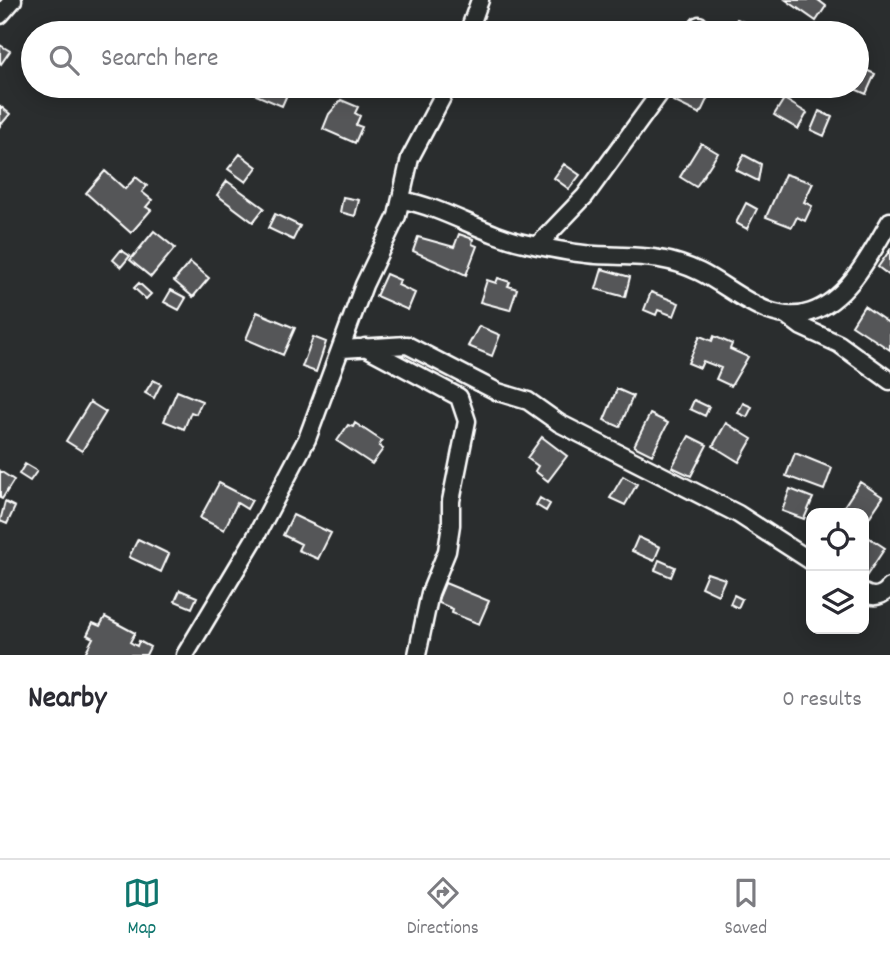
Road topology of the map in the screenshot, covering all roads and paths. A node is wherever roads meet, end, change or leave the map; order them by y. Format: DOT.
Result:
graph roads {
  1 [pos="13,0"];
  2 [pos="480,0"];
  3 [pos="0,15"];
  4 [pos="472,21"];
  5 [pos="442,98"];
  6 [pos="656,98"];
  7 [pos="402,200"];
  8 [pos="890,221"];
  9 [pos="538,245"];
  10 [pos="786,314"];
  11 [pos="364,346"];
  12 [pos="342,349"];
  13 [pos="890,381"];
  14 [pos="806,558"];
  15 [pos="890,587"];
  16 [pos="869,596"];
  17 [pos="185,655"];
  18 [pos="417,655"];
  1 -- 3 [label="street"];
  2 -- 4 [label="street"];
  5 -- 7 [label="street"];
  6 -- 9 [label="street"];
  7 -- 9 [label="street"];
  7 -- 12 [label="street"];
  8 -- 10 [label="street"];
  9 -- 10 [label="street"];
  10 -- 13 [label="street"];
  11 -- 12 [label="street"];
  11 -- 14 [label="street"];
  11 -- 18 [label="street"];
  12 -- 17 [label="street"];
  15 -- 16 [label="street"];
}
